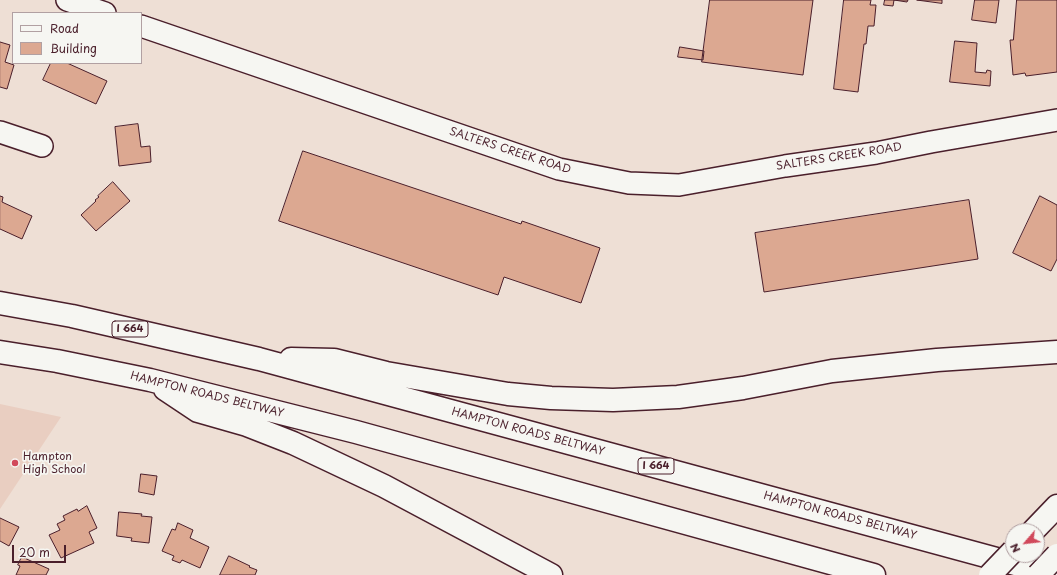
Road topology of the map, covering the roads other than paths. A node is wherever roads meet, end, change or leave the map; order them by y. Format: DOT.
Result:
graph roads {
  1 [pos="67,0"];
  2 [pos="101,12"];
  3 [pos="142,26"];
  4 [pos="1057,120"];
  5 [pos="0,132"];
  6 [pos="42,146"];
  7 [pos="0,303"];
  8 [pos="0,352"];
  9 [pos="1057,352"];
  10 [pos="259,359"];
  11 [pos="150,380"];
  12 [pos="1054,509"];
  13 [pos="1040,523"];
  14 [pos="1057,555"];
  15 [pos="1005,559"];
  16 [pos="551,575"];
  17 [pos="874,575"];
  18 [pos="990,575"];
  19 [pos="1038,575"];
  20 [pos="1052,575"];
  1 -- 2 [label="street"];
  3 -- 4 [label="street, SALTERS CREEK ROAD"];
  5 -- 6 [label="street"];
  7 -- 10 [label="main road, HAMPTON ROADS BELTWAY / I 664"];
  8 -- 11 [label="main road, HAMPTON ROADS BELTWAY"];
  9 -- 10 [label="main road"];
  10 -- 20 [label="main road, HAMPTON ROADS BELTWAY / I 664"];
  11 -- 16 [label="main road"];
  11 -- 17 [label="main road, HAMPTON ROADS BELTWAY"];
  12 -- 13 [label="main road"];
  14 -- 19 [label="main road, bridge"];
  15 -- 18 [label="main road, bridge"];
}
